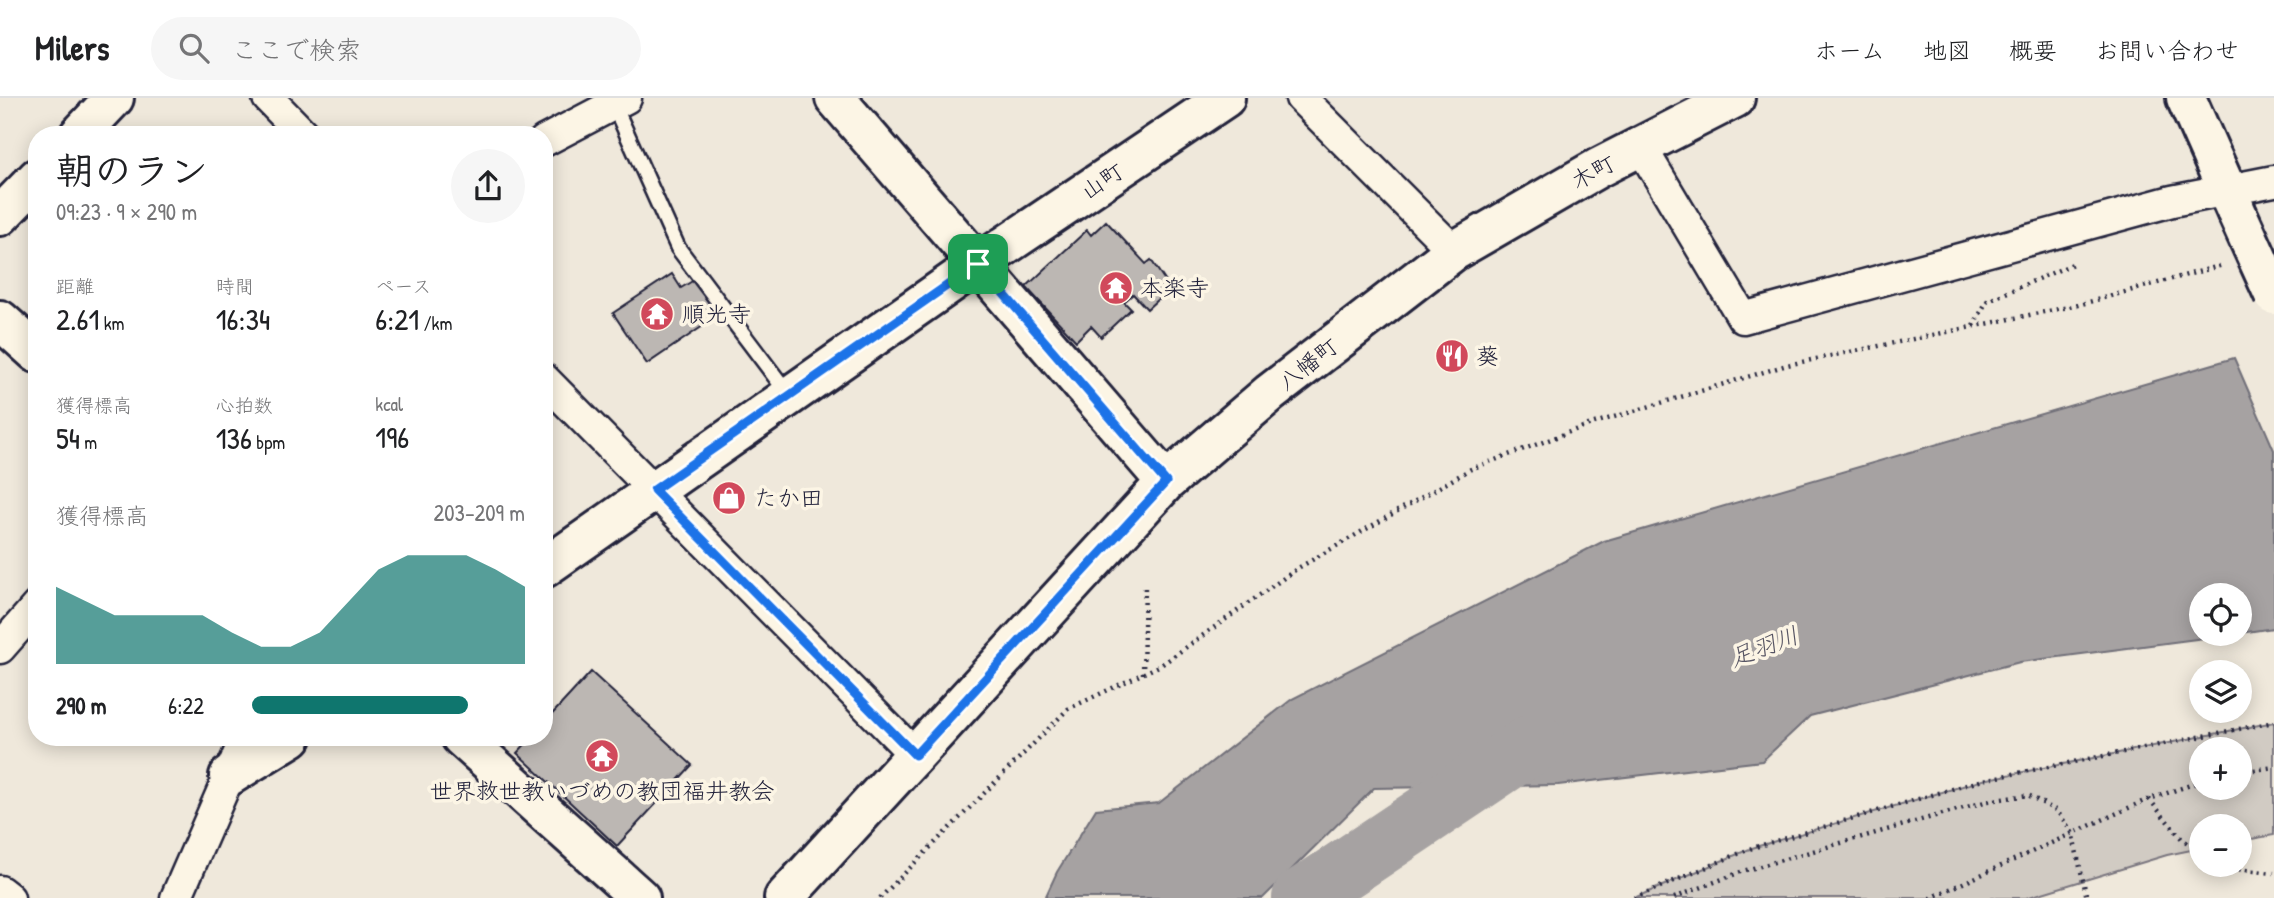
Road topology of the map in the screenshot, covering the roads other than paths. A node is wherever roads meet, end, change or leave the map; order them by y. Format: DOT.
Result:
graph roads {
  1 [pos="114,98"];
  2 [pos="268,98"];
  3 [pos="835,98"];
  4 [pos="1225,98"];
  5 [pos="1301,98"];
  6 [pos="1735,98"];
  7 [pos="2186,98"];
  8 [pos="620,101"];
  9 [pos="88,126"];
  10 [pos="295,126"];
  11 [pos="553,136"];
  12 [pos="1641,147"];
  13 [pos="2274,181"];
  14 [pos="28,187"];
  15 [pos="2232,200"];
  16 [pos="0,216"];
  17 [pos="1454,251"];
  18 [pos="978,264"];
  19 [pos="2274,295"];
  20 [pos="0,320"];
  21 [pos="28,345"];
  22 [pos="553,388"];
  23 [pos="789,396"];
  24 [pos="1166,482"];
  25 [pos="654,490"];
  26 [pos="553,562"];
  27 [pos="28,616"];
  28 [pos="0,648"];
  29 [pos="242,746"];
  30 [pos="277,746"];
  31 [pos="471,746"];
  32 [pos="915,755"];
  33 [pos="229,776"];
  34 [pos="0,891"];
  35 [pos="9,898"];
  36 [pos="176,898"];
  37 [pos="639,898"];
  38 [pos="784,898"];
  1 -- 9 [label="street"];
  2 -- 10 [label="street"];
  3 -- 18 [label="street"];
  4 -- 18 [label="street, 山町"];
  5 -- 17 [label="street"];
  6 -- 12 [label="street, 木町"];
  7 -- 15 [label="street"];
  8 -- 11 [label="street"];
  8 -- 23 [label="lane"];
  12 -- 15 [label="street"];
  12 -- 17 [label="street, 木町"];
  13 -- 15 [label="street"];
  14 -- 16 [label="street"];
  15 -- 19 [label="street, bridge"];
  17 -- 24 [label="street, 八幡町"];
  18 -- 23 [label="street, 山町"];
  18 -- 24 [label="street"];
  20 -- 21 [label="street"];
  22 -- 25 [label="street"];
  23 -- 25 [label="street, 山町"];
  24 -- 32 [label="street, 八幡町"];
  25 -- 26 [label="street, 山町"];
  25 -- 32 [label="street"];
  27 -- 28 [label="street"];
  29 -- 33 [label="street"];
  30 -- 33 [label="street"];
  31 -- 37 [label="street"];
  32 -- 38 [label="street, 八幡町"];
  33 -- 36 [label="street"];
  34 -- 35 [label="street"];
}
